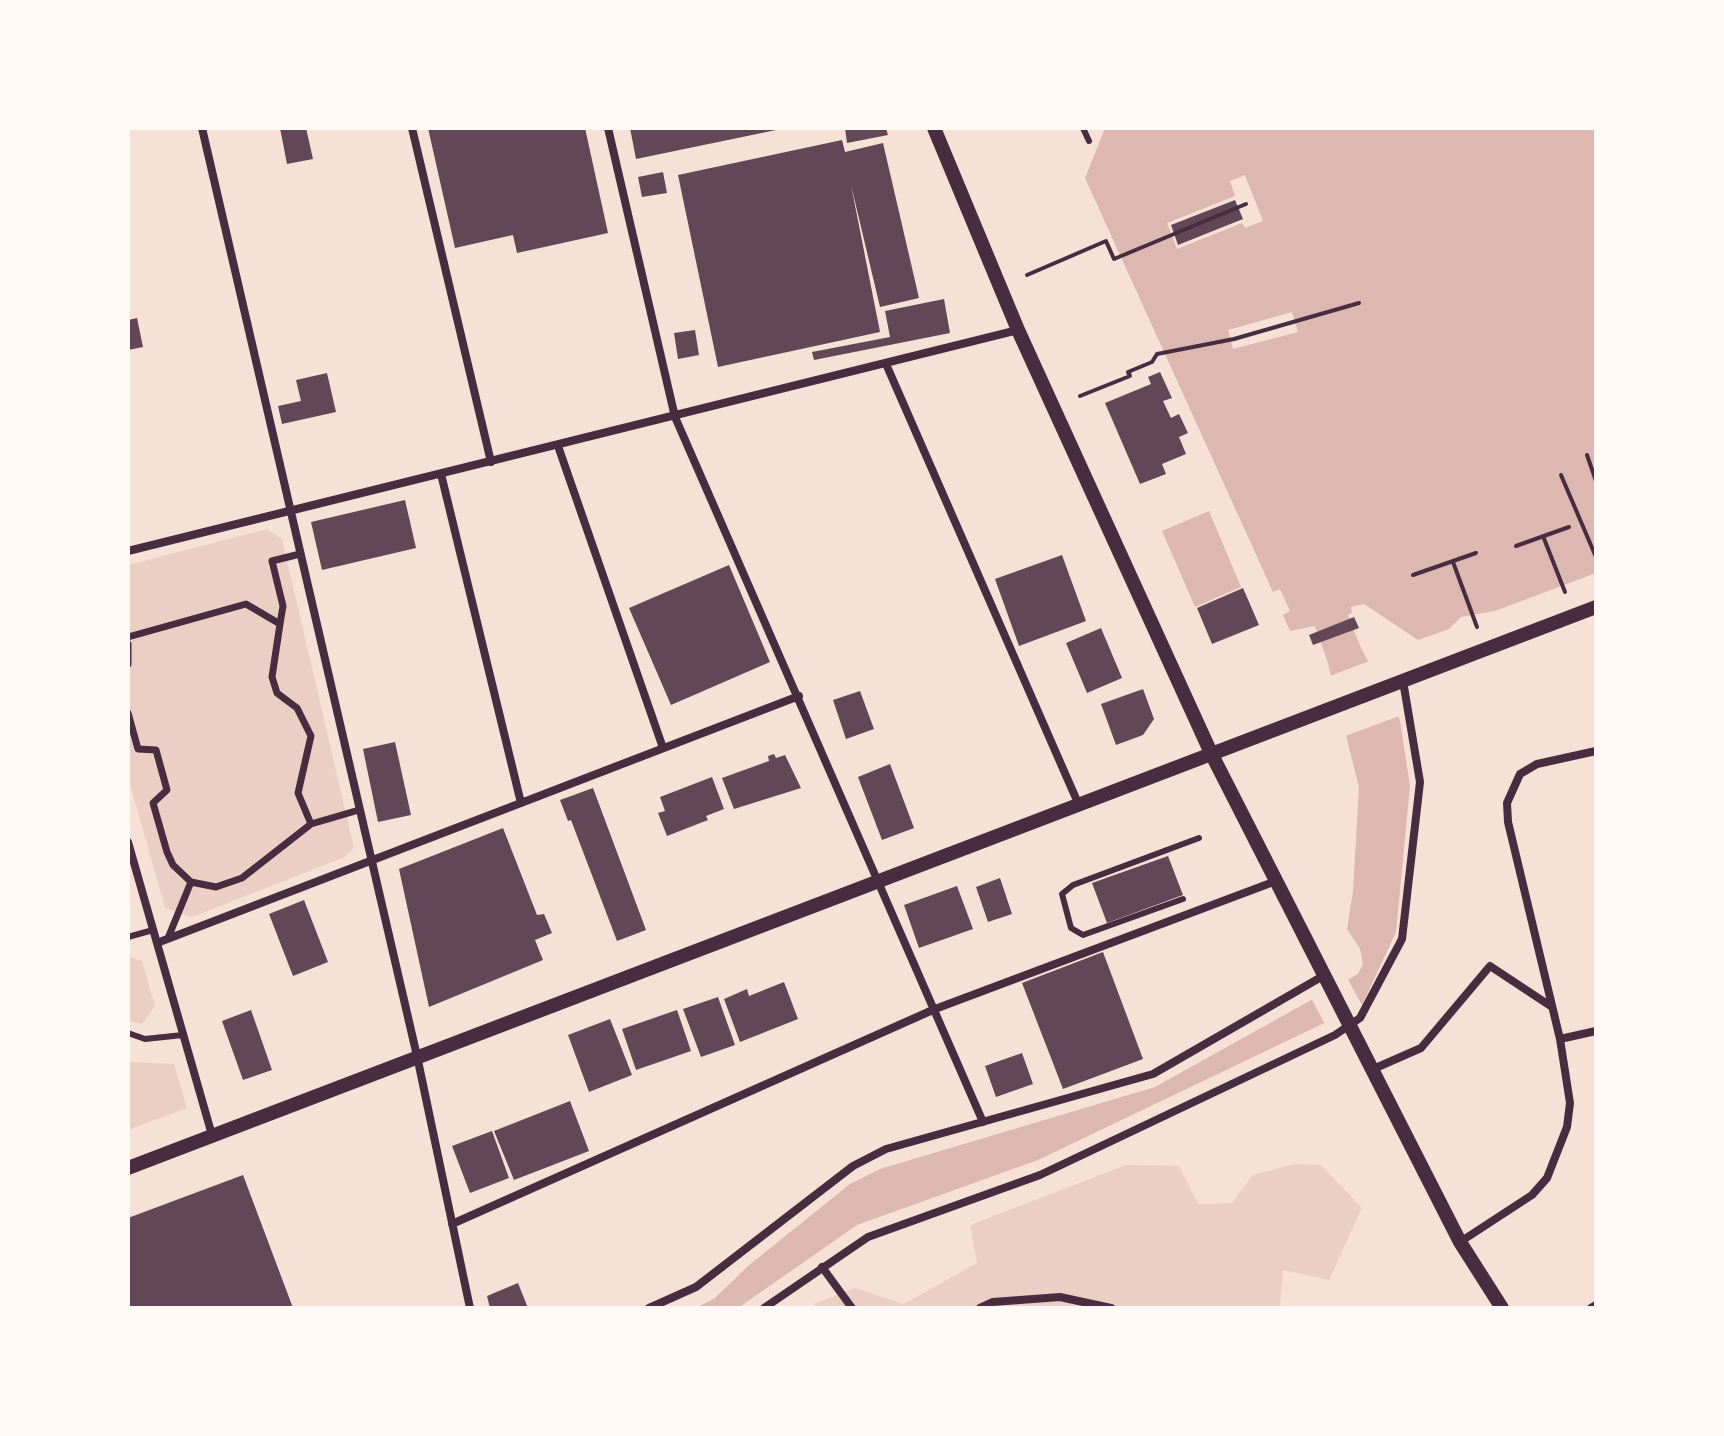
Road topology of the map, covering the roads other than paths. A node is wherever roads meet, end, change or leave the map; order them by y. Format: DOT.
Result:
graph roads {
  1 [pos="202,128"];
  2 [pos="412,128"];
  3 [pos="608,128"];
  4 [pos="934,128"];
  5 [pos="1083,128"];
  6 [pos="1089,141"];
  7 [pos="1018,330"];
  8 [pos="886,364"];
  9 [pos="675,417"];
  10 [pos="558,446"];
  11 [pos="491,462"];
  12 [pos="441,474"];
  13 [pos="290,512"];
  14 [pos="128,551"];
  15 [pos="300,554"];
  16 [pos="1596,607"];
  17 [pos="280,624"];
  18 [pos="128,637"];
  19 [pos="128,644"];
  20 [pos="128,664"];
  21 [pos="1403,681"];
  22 [pos="799,696"];
  23 [pos="128,713"];
  24 [pos="663,748"];
  25 [pos="1596,751"];
  26 [pos="1211,753"];
  27 [pos="521,803"];
  28 [pos="1078,803"];
  29 [pos="359,810"];
  30 [pos="311,824"];
  31 [pos="1199,838"];
  32 [pos="128,842"];
  33 [pos="370,860"];
  34 [pos="879,880"];
  35 [pos="1276,881"];
  36 [pos="191,882"];
  37 [pos="1183,899"];
  38 [pos="153,930"];
  39 [pos="128,937"];
  40 [pos="168,938"];
  41 [pos="157,943"];
  42 [pos="1325,980"];
  43 [pos="1552,1007"];
  44 [pos="935,1009"];
  45 [pos="1346,1022"];
  46 [pos="1596,1031"];
  47 [pos="128,1033"];
  48 [pos="183,1035"];
  49 [pos="1560,1039"];
  50 [pos="417,1056"];
  51 [pos="1371,1070"];
  52 [pos="983,1122"];
  53 [pos="212,1135"];
  54 [pos="128,1168"];
  55 [pos="452,1224"];
  56 [pos="1460,1242"];
  57 [pos="822,1267"];
  58 [pos="470,1308"];
  59 [pos="649,1308"];
  60 [pos="764,1308"];
  61 [pos="852,1308"];
  62 [pos="980,1308"];
  63 [pos="1111,1308"];
  64 [pos="1502,1308"];
  1 -- 13 [label="street"];
  2 -- 11 [label="street"];
  3 -- 9 [label="street"];
  4 -- 7 [label="street"];
  5 -- 6 [label="lane"];
  7 -- 8 [label="street"];
  7 -- 26 [label="street"];
  8 -- 9 [label="street"];
  8 -- 28 [label="street"];
  9 -- 10 [label="street"];
  9 -- 22 [label="street"];
  10 -- 11 [label="street"];
  10 -- 24 [label="street"];
  11 -- 12 [label="street"];
  12 -- 13 [label="street"];
  12 -- 27 [label="street"];
  13 -- 14 [label="street"];
  13 -- 15 [label="street"];
  15 -- 17 [label="street"];
  15 -- 29 [label="street"];
  16 -- 21 [label="street"];
  17 -- 18 [label="street"];
  17 -- 30 [label="street"];
  19 -- 20 [label="street"];
  21 -- 26 [label="street"];
  21 -- 45 [label="street"];
  22 -- 24 [label="street"];
  22 -- 34 [label="street"];
  23 -- 36 [label="street"];
  24 -- 27 [label="street"];
  25 -- 43 [label="street"];
  26 -- 28 [label="street"];
  26 -- 35 [label="street"];
  27 -- 33 [label="street"];
  28 -- 34 [label="street"];
  29 -- 30 [label="street"];
  29 -- 33 [label="street"];
  30 -- 36 [label="street"];
  31 -- 37 [label="lane"];
  32 -- 38 [label="street"];
  33 -- 40 [label="street"];
  33 -- 50 [label="street"];
  34 -- 44 [label="street"];
  34 -- 50 [label="street"];
  35 -- 42 [label="street"];
  35 -- 44 [label="street"];
  36 -- 40 [label="street"];
  38 -- 39 [label="lane"];
  38 -- 41 [label="street"];
  40 -- 41 [label="street"];
  41 -- 48 [label="street"];
  42 -- 45 [label="street"];
  42 -- 52 [label="street"];
  43 -- 49 [label="street"];
  43 -- 51 [label="street"];
  44 -- 52 [label="street"];
  44 -- 55 [label="street"];
  45 -- 51 [label="street"];
  45 -- 57 [label="street"];
  46 -- 49 [label="street"];
  47 -- 48 [label="lane"];
  48 -- 53 [label="street"];
  49 -- 56 [label="street"];
  50 -- 53 [label="street"];
  50 -- 55 [label="street"];
  51 -- 56 [label="street"];
  52 -- 59 [label="street"];
  53 -- 54 [label="street"];
  55 -- 58 [label="street"];
  56 -- 64 [label="street"];
  57 -- 60 [label="street"];
  57 -- 61 [label="street"];
  62 -- 63 [label="street"];
}
